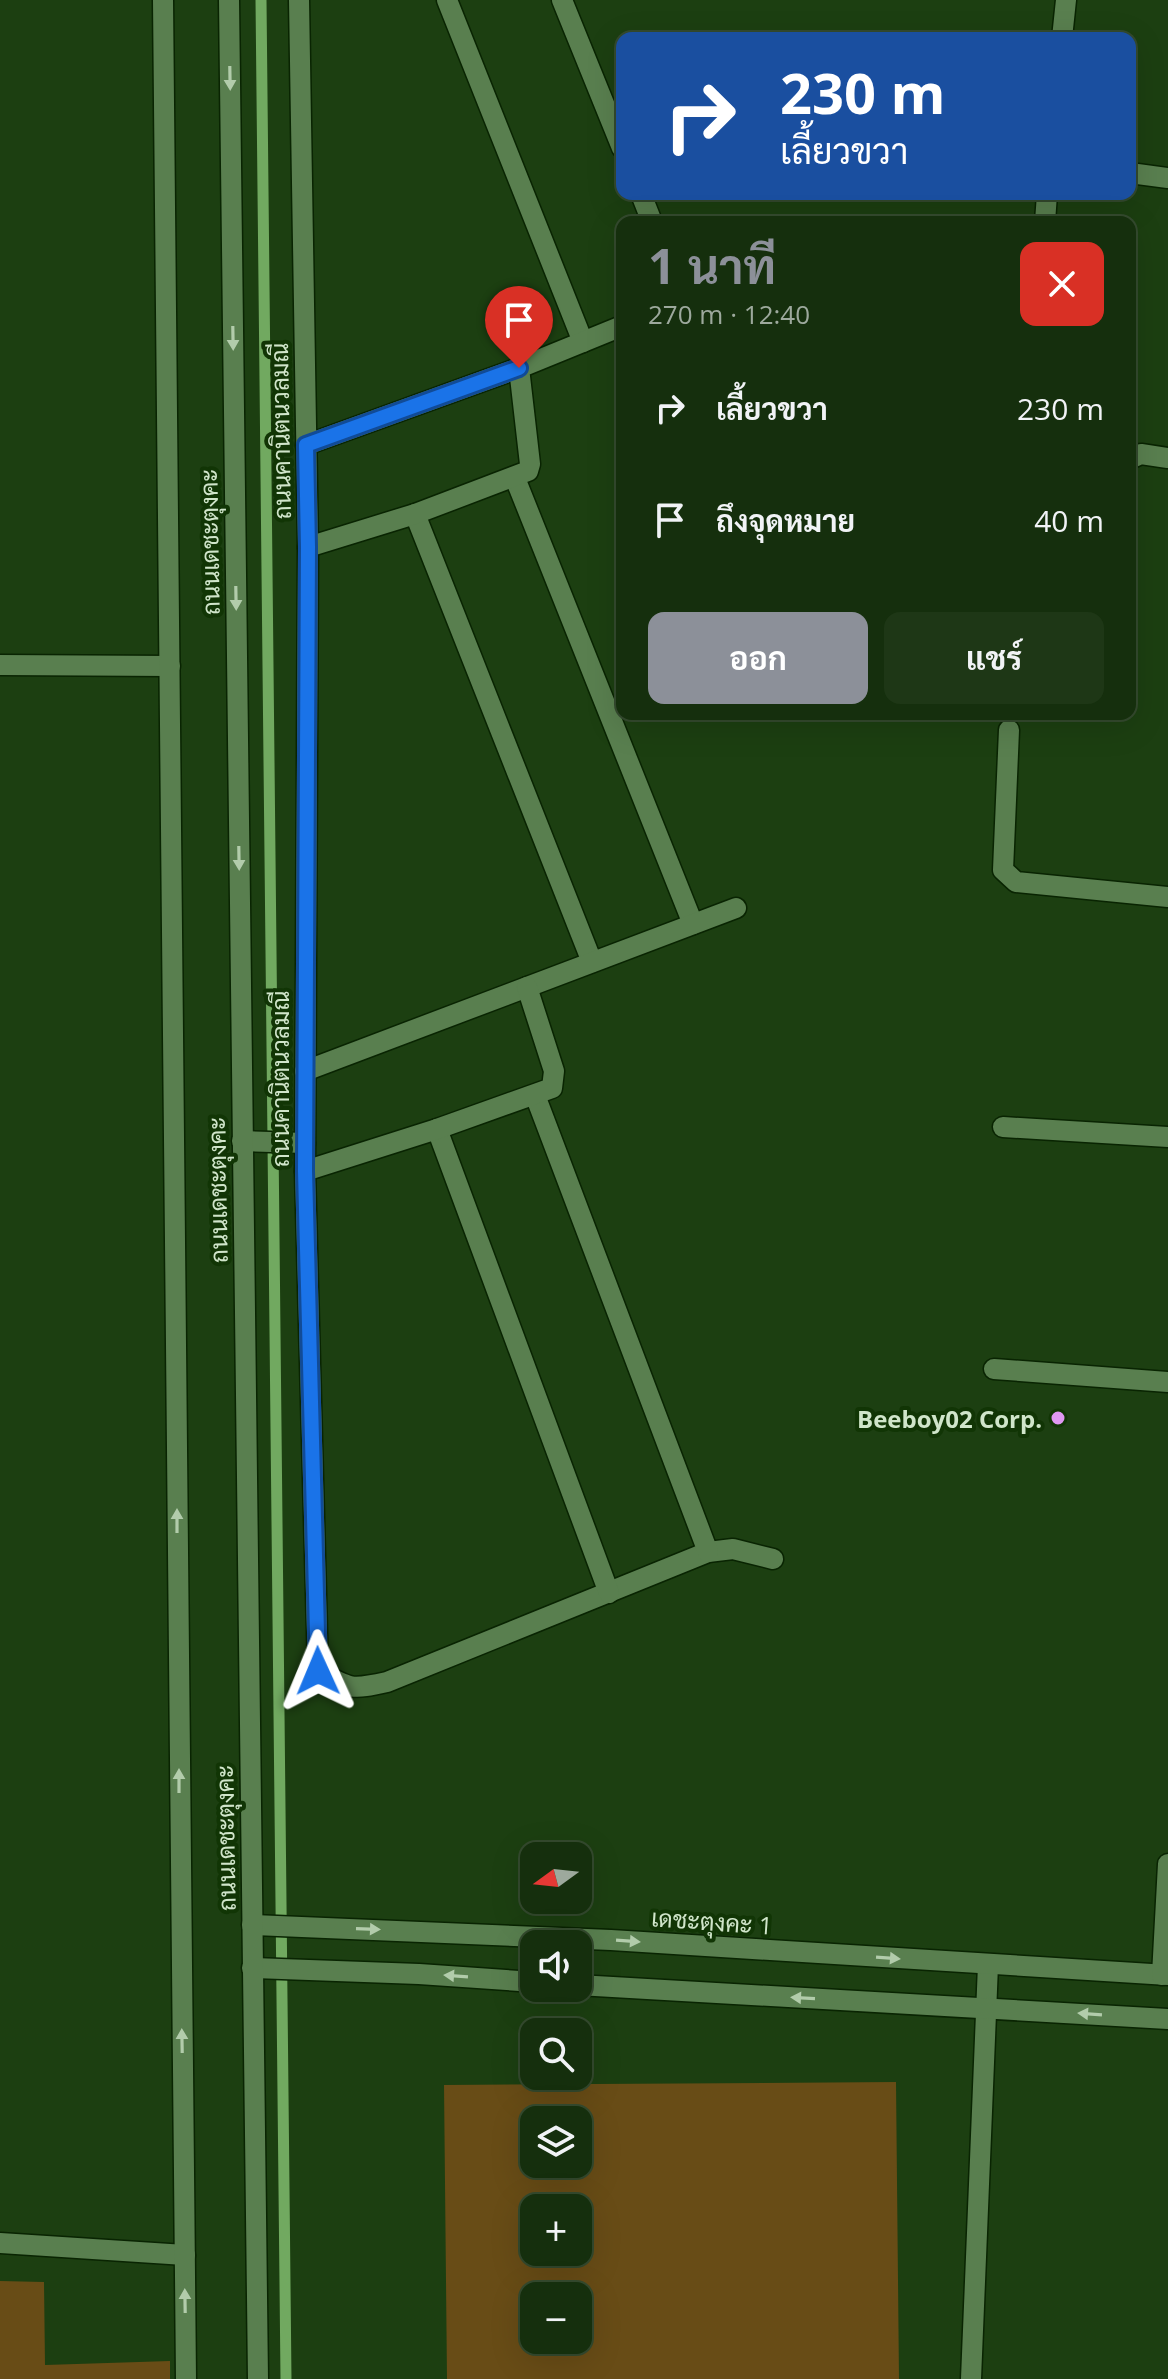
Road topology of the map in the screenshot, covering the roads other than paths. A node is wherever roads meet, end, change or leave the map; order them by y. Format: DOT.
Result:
graph roads {
  1 [pos="163,0"];
  2 [pos="229,0"];
  3 [pos="299,0"];
  4 [pos="447,0"];
  5 [pos="562,0"];
  6 [pos="1066,0"];
  7 [pos="1063,32"];
  8 [pos="616,133"];
  9 [pos="1136,174"];
  10 [pos="1168,178"];
  11 [pos="616,328"];
  12 [pos="583,342"];
  13 [pos="519,368"];
  14 [pos="306,445"];
  15 [pos="1136,456"];
  16 [pos="1168,458"];
  17 [pos="515,478"];
  18 [pos="415,514"];
  19 [pos="308,547"];
  20 [pos="0,665"];
  21 [pos="170,666"];
  22 [pos="1009,730"];
  23 [pos="1168,897"];
  24 [pos="736,908"];
  25 [pos="693,924"];
  26 [pos="592,962"];
  27 [pos="527,987"];
  28 [pos="305,1071"];
  29 [pos="535,1095"];
  30 [pos="1003,1127"];
  31 [pos="437,1129"];
  32 [pos="1168,1137"];
  33 [pos="249,1141"];
  34 [pos="298,1143"];
  35 [pos="305,1171"];
  36 [pos="994,1369"];
  37 [pos="1168,1382"];
  38 [pos="708,1552"];
  39 [pos="773,1559"];
  40 [pos="609,1593"];
  41 [pos="1168,1864"];
  42 [pos="258,1925"];
  43 [pos="988,1965"];
  44 [pos="260,1968"];
  45 [pos="1165,1975"];
  46 [pos="520,1981"];
  47 [pos="592,1986"];
  48 [pos="985,2008"];
  49 [pos="1168,2019"];
  50 [pos="0,2243"];
  51 [pos="185,2255"];
  52 [pos="186,2379"];
  53 [pos="258,2379"];
  54 [pos="971,2379"];
  1 -- 21 [label="street, ถนนเดชะตุงคะ"];
  2 -- 33 [label="street, ถนนเดชะตุงคะ, one-way"];
  3 -- 14 [label="street, ถนนคานิตนวลมณี"];
  4 -- 12 [label="street"];
  5 -- 8 [label="street"];
  6 -- 7 [label="street"];
  9 -- 10 [label="street"];
  11 -- 12 [label="street"];
  12 -- 13 [label="street"];
  13 -- 14 [label="street"];
  13 -- 17 [label="street"];
  14 -- 19 [label="street, ถนนคานิตนวลมณี"];
  15 -- 16 [label="street"];
  17 -- 18 [label="street"];
  17 -- 25 [label="street"];
  18 -- 19 [label="street"];
  18 -- 26 [label="street"];
  19 -- 28 [label="street, ถนนคานิตนวลมณี"];
  20 -- 21 [label="street"];
  51 -- 21 [label="street, ถนนเดชะตุงคะ, one-way"];
  22 -- 23 [label="street"];
  24 -- 25 [label="street"];
  25 -- 26 [label="street"];
  26 -- 27 [label="street"];
  27 -- 28 [label="street"];
  27 -- 29 [label="street"];
  28 -- 34 [label="street, ถนนคานิตนวลมณี"];
  29 -- 31 [label="street"];
  29 -- 38 [label="street"];
  30 -- 32 [label="street"];
  31 -- 35 [label="street"];
  31 -- 40 [label="street"];
  33 -- 34 [label="street"];
  33 -- 42 [label="street, ถนนเดชะตุงคะ"];
  34 -- 35 [label="street, ถนนคานิตนวลมณี"];
  35 -- 40 [label="street, ถนนคานิตนวลมณี"];
  36 -- 37 [label="street"];
  38 -- 39 [label="street, ถนนคานิตนวลมณี"];
  38 -- 40 [label="street, ถนนคานิตนวลมณี"];
  41 -- 45 [label="street"];
  42 -- 43 [label="street, เดชะตุงคะ 1, one-way"];
  42 -- 44 [label="street, ถนนเดชะตุงคะ"];
  43 -- 45 [label="street, เดชะตุงคะ 1"];
  43 -- 48 [label="street"];
  46 -- 44 [label="street, one-way"];
  44 -- 53 [label="street, ถนนเดชะตุงคะ"];
  48 -- 47 [label="street, one-way"];
  49 -- 48 [label="street, one-way"];
  48 -- 54 [label="street"];
  50 -- 51 [label="street"];
  52 -- 51 [label="street, ถนนเดชะตุงคะ, one-way"];
}
